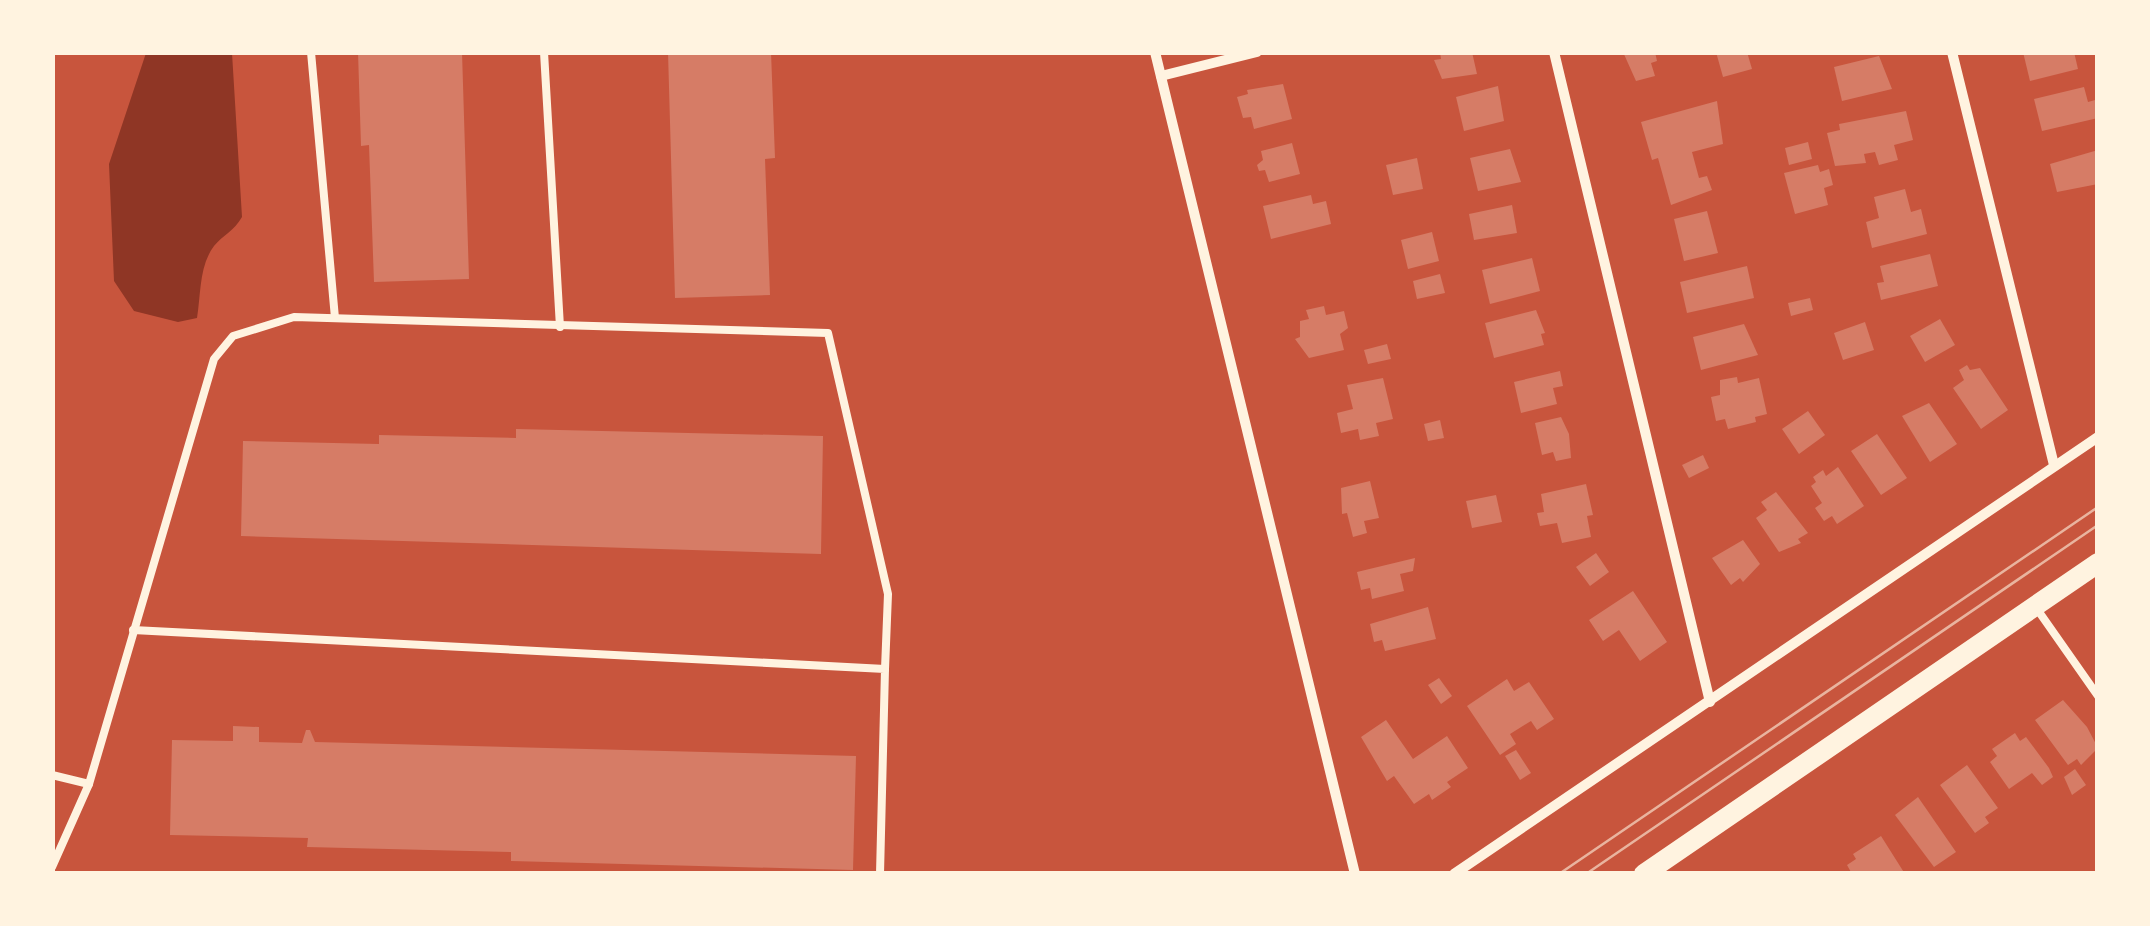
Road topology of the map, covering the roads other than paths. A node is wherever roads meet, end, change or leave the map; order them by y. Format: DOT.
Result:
graph roads {
  1 [pos="310,52"];
  2 [pos="544,52"];
  3 [pos="1155,52"];
  4 [pos="1257,52"];
  5 [pos="1554,52"];
  6 [pos="1952,52"];
  7 [pos="1161,76"];
  8 [pos="334,318"];
  9 [pos="560,327"];
  10 [pos="2098,437"];
  11 [pos="2054,466"];
  12 [pos="2098,563"];
  13 [pos="2035,606"];
  14 [pos="133,630"];
  15 [pos="885,668"];
  16 [pos="2098,696"];
  17 [pos="1710,702"];
  18 [pos="52,774"];
  19 [pos="88,784"];
  20 [pos="52,867"];
  21 [pos="880,874"];
  22 [pos="1355,874"];
  23 [pos="1454,874"];
  24 [pos="1644,874"];
  1 -- 8 [label="lane"];
  2 -- 9 [label="lane"];
  3 -- 7 [label="street"];
  4 -- 7 [label="street"];
  5 -- 17 [label="street"];
  6 -- 11 [label="street"];
  7 -- 22 [label="street"];
  8 -- 9 [label="lane"];
  8 -- 14 [label="lane"];
  9 -- 15 [label="lane"];
  10 -- 11 [label="street"];
  11 -- 17 [label="street"];
  12 -- 13 [label="main road"];
  13 -- 16 [label="lane"];
  13 -- 24 [label="main road"];
  14 -- 15 [label="lane"];
  14 -- 19 [label="lane"];
  15 -- 21 [label="lane"];
  17 -- 23 [label="street"];
  18 -- 19 [label="lane"];
  19 -- 20 [label="lane"];
}
